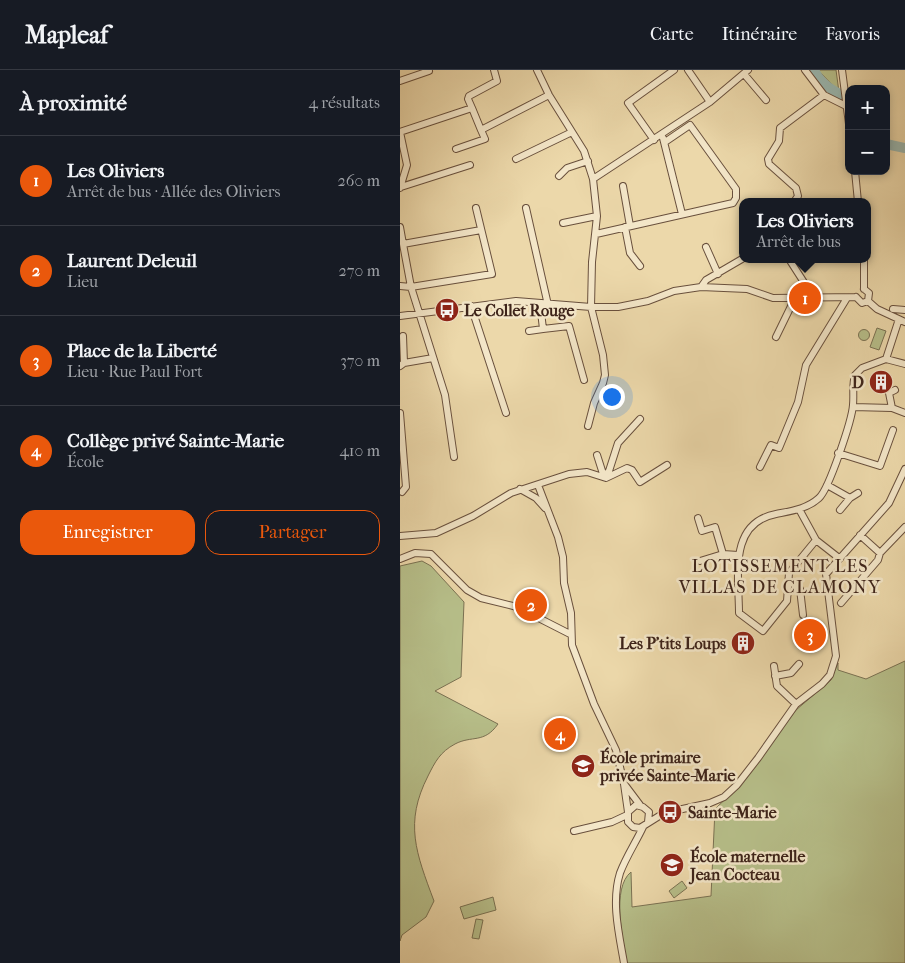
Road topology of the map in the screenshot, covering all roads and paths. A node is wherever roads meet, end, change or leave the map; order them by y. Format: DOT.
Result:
graph roads {
  1 [pos="494,70"];
  2 [pos="537,70"];
  3 [pos="674,70"];
  4 [pos="688,70"];
  5 [pos="805,70"];
  6 [pos="842,70"];
  7 [pos="429,71"];
  8 [pos="746,72"];
  9 [pos="400,81"];
  10 [pos="549,95"];
  11 [pos="824,95"];
  12 [pos="845,95"];
  13 [pos="766,100"];
  14 [pos="710,102"];
  15 [pos="845,104"];
  16 [pos="472,108"];
  17 [pos="481,130"];
  18 [pos="400,132"];
  19 [pos="572,132"];
  20 [pos="661,135"];
  21 [pos="654,140"];
  22 [pos="665,142"];
  23 [pos="402,148"];
  24 [pos="456,149"];
  25 [pos="516,159"];
  26 [pos="588,162"];
  27 [pos="470,165"];
  28 [pos="855,175"];
  29 [pos="559,176"];
  30 [pos="593,179"];
  31 [pos="623,186"];
  32 [pos="400,188"];
  33 [pos="797,198"];
  34 [pos="858,198"];
  35 [pos="476,208"];
  36 [pos="524,208"];
  37 [pos="682,214"];
  38 [pos="597,216"];
  39 [pos="563,222"];
  40 [pos="400,227"];
  41 [pos="628,227"];
  42 [pos="481,230"];
  43 [pos="596,234"];
  44 [pos="403,244"];
  45 [pos="706,247"];
  46 [pos="739,261"];
  47 [pos="792,263"];
  48 [pos="864,263"];
  49 [pos="640,266"];
  50 [pos="718,274"];
  51 [pos="400,286"];
  52 [pos="701,286"];
  53 [pos="411,287"];
  54 [pos="717,287"];
  55 [pos="864,289"];
  56 [pos="856,297"];
  57 [pos="795,298"];
  58 [pos="814,298"];
  59 [pos="847,298"];
  60 [pos="868,301"];
  61 [pos="544,304"];
  62 [pos="471,306"];
  63 [pos="591,307"];
  64 [pos="905,308"];
  65 [pos="892,310"];
  66 [pos="420,315"];
  67 [pos="400,316"];
  68 [pos="903,321"];
  69 [pos="544,329"];
  70 [pos="529,331"];
  71 [pos="403,336"];
  72 [pos="776,338"];
  73 [pos="433,358"];
  74 [pos="886,359"];
  75 [pos="402,364"];
  76 [pos="905,364"];
  77 [pos="584,380"];
  78 [pos="895,390"];
  79 [pos="853,407"];
  80 [pos="892,408"];
  81 [pos="400,413"];
  82 [pos="506,413"];
  83 [pos="905,413"];
  84 [pos="640,419"];
  85 [pos="588,426"];
  86 [pos="893,430"];
  87 [pos="838,454"];
  88 [pos="597,455"];
  89 [pos="454,458"];
  90 [pos="667,465"];
  91 [pos="760,467"];
  92 [pos="905,469"];
  93 [pos="604,477"];
  94 [pos="538,485"];
  95 [pos="827,485"];
  96 [pos="520,489"];
  97 [pos="402,492"];
  98 [pos="858,493"];
  99 [pos="850,498"];
  100 [pos="799,509"];
  101 [pos="840,510"];
  102 [pos="548,512"];
  103 [pos="698,518"];
  104 [pos="905,527"];
  105 [pos="860,535"];
  106 [pos="400,536"];
  107 [pos="816,540"];
  108 [pos="880,553"];
  109 [pos="723,554"];
  110 [pos="738,555"];
  111 [pos="839,558"];
  112 [pos="400,559"];
  113 [pos="700,561"];
  114 [pos="789,581"];
  115 [pos="841,603"];
  116 [pos="802,615"];
  117 [pos="570,634"];
  118 [pos="800,664"];
  119 [pos="774,666"];
  120 [pos="775,676"];
  121 [pos="796,704"];
  122 [pos="624,784"];
  123 [pos="640,806"];
  124 [pos="648,812"];
  125 [pos="664,814"];
  126 [pos="628,819"];
  127 [pos="646,825"];
  128 [pos="574,831"];
  129 [pos="632,851"];
  130 [pos="624,963"];
  1 -- 16 [label="street"];
  2 -- 10 [label="street"];
  3 -- 21 [label="street"];
  4 -- 14 [label="street"];
  5 -- 11 [label="street"];
  6 -- 12 [label="street"];
  7 -- 9 [label="street"];
  8 -- 13 [label="street"];
  8 -- 14 [label="street"];
  10 -- 17 [label="street"];
  10 -- 19 [label="street"];
  11 -- 15 [label="street"];
  11 -- 33 [label="street"];
  14 -- 20 [label="street"];
  16 -- 17 [label="street"];
  16 -- 18 [label="street"];
  17 -- 24 [label="street"];
  18 -- 23 [label="street"];
  19 -- 25 [label="street"];
  19 -- 26 [label="street"];
  20 -- 21 [label="street"];
  20 -- 22 [label="street"];
  21 -- 30 [label="street"];
  22 -- 37 [label="street"];
  22 -- 37 [label="street"];
  23 -- 32 [label="street"];
  26 -- 29 [label="street"];
  26 -- 30 [label="street"];
  27 -- 32 [label="street"];
  28 -- 34 [label="street"];
  30 -- 38 [label="street"];
  31 -- 41 [label="street"];
  35 -- 42 [label="street"];
  36 -- 61 [label="street"];
  37 -- 41 [label="street"];
  38 -- 39 [label="street"];
  38 -- 43 [label="street"];
  40 -- 44 [label="street"];
  41 -- 43 [label="street"];
  41 -- 49 [label="street"];
  42 -- 44 [label="street"];
  42 -- 53 [label="street"];
  43 -- 63 [label="street"];
  44 -- 53 [label="street"];
  45 -- 50 [label="street"];
  46 -- 50 [label="street"];
  47 -- 58 [label="street"];
  48 -- 55 [label="street"];
  50 -- 52 [label="street"];
  50 -- 54 [label="street"];
  51 -- 53 [label="street"];
  52 -- 54 [label="street"];
  52 -- 63 [label="street"];
  53 -- 66 [label="street"];
  54 -- 57 [label="street"];
  55 -- 56 [label="street"];
  55 -- 60 [label="street"];
  56 -- 59 [label="street"];
  56 -- 60 [label="street"];
  57 -- 58 [label="street"];
  57 -- 72 [label="street"];
  58 -- 59 [label="street"];
  59 -- 91 [label="street"];
  60 -- 65 [label="street"];
  61 -- 62 [label="street"];
  61 -- 63 [label="street"];
  61 -- 69 [label="street"];
  62 -- 66 [label="street"];
  62 -- 82 [label="street"];
  63 -- 85 [label="street"];
  64 -- 65 [label="street"];
  65 -- 68 [label="street"];
  66 -- 67 [label="street"];
  66 -- 73 [label="street"];
  68 -- 74 [label="street"];
  69 -- 70 [label="street"];
  69 -- 77 [label="street"];
  71 -- 75 [label="street"];
  73 -- 75 [label="street"];
  73 -- 89 [label="street"];
  74 -- 76 [label="street"];
  74 -- 79 [label="street"];
  78 -- 80 [label="street"];
  79 -- 80 [label="street"];
  79 -- 87 [label="street"];
  80 -- 83 [label="street"];
  81 -- 97 [label="street"];
  84 -- 93 [label="street"];
  86 -- 87 [label="street"];
  87 -- 95 [label="street"];
  88 -- 93 [label="street"];
  90 -- 93 [label="street"];
  92 -- 105 [label="street"];
  93 -- 94 [label="street"];
  94 -- 96 [label="street"];
  94 -- 102 [label="street"];
  95 -- 99 [label="street"];
  95 -- 100 [label="street"];
  96 -- 102 [label="street"];
  96 -- 106 [label="street"];
  98 -- 99 [label="street"];
  99 -- 101 [label="street"];
  100 -- 107 [label="street"];
  100 -- 110 [label="street"];
  102 -- 117 [label="street"];
  103 -- 109 [label="street"];
  104 -- 108 [label="street"];
  105 -- 108 [label="street"];
  105 -- 111 [label="street"];
  107 -- 111 [label="street"];
  107 -- 114 [label="street"];
  108 -- 115 [label="street"];
  109 -- 110 [label="street"];
  109 -- 113 [label="street"];
  110 -- 114 [label="street"];
  111 -- 121 [label="street"];
  112 -- 117 [label="street"];
  114 -- 116 [label="street"];
  117 -- 122 [label="street"];
  118 -- 120 [label="street"];
  119 -- 120 [label="street"];
  120 -- 121 [label="street"];
  121 -- 125 [label="street"];
  122 -- 123 [label="street"];
  122 -- 126 [label="street"];
  123 -- 124 [label="street"];
  123 -- 126 [label="street"];
  124 -- 125 [label="street"];
  124 -- 127 [label="street"];
  125 -- 127 [label="street"];
  126 -- 127 [label="street"];
  126 -- 128 [label="street"];
  126 -- 129 [label="street"];
  127 -- 129 [label="street"];
  129 -- 130 [label="street"];
}
